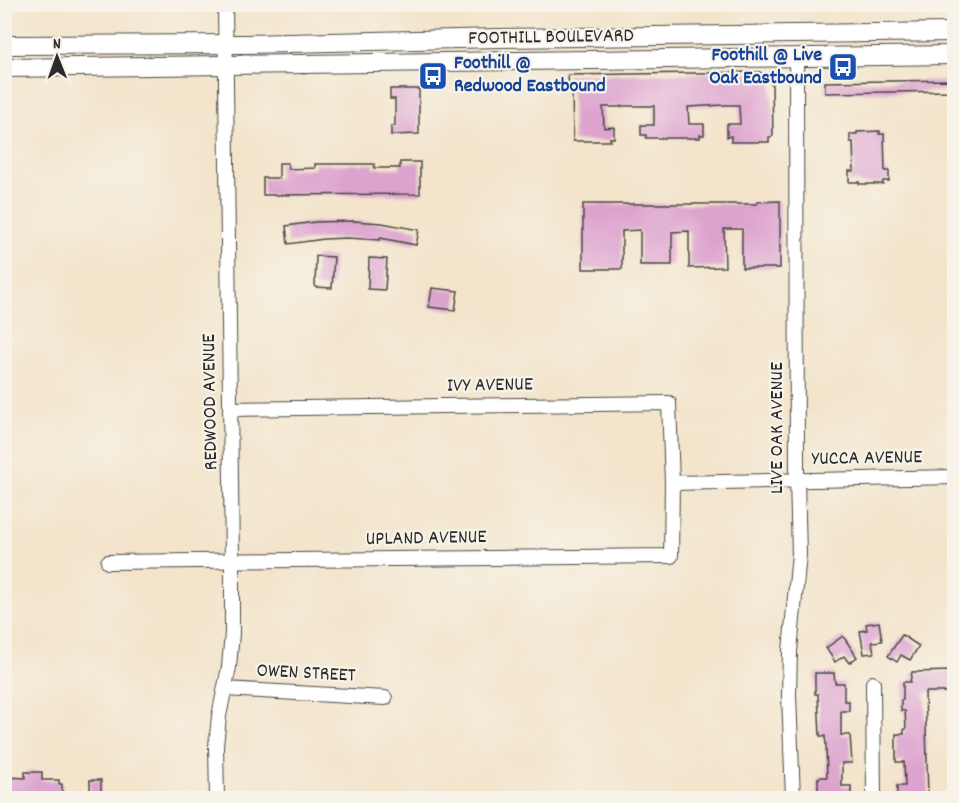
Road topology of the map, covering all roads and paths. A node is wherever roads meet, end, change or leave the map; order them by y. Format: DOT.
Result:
graph roads {
  1 [pos="225,4"];
  2 [pos="954,32"];
  3 [pos="225,44"];
  4 [pos="4,45"];
  5 [pos="954,55"];
  6 [pos="796,57"];
  7 [pos="226,65"];
  8 [pos="4,68"];
  9 [pos="230,409"];
  10 [pos="954,477"];
  11 [pos="797,479"];
  12 [pos="672,483"];
  13 [pos="232,560"];
  14 [pos="108,562"];
  15 [pos="873,683"];
  16 [pos="225,689"];
  17 [pos="385,698"];
  18 [pos="217,798"];
  19 [pos="793,798"];
  20 [pos="874,798"];
  1 -- 3 [label="street, REDWOOD AVENUE"];
  2 -- 3 [label="main road, FOOTHILL BOULEVARD"];
  3 -- 4 [label="main road, FOOTHILL BOULEVARD"];
  3 -- 7 [label="street, REDWOOD AVENUE"];
  5 -- 6 [label="main road, FOOTHILL BOULEVARD"];
  6 -- 7 [label="main road, FOOTHILL BOULEVARD"];
  6 -- 11 [label="street, LIVE OAK AVENUE"];
  7 -- 8 [label="main road, FOOTHILL BOULEVARD"];
  7 -- 9 [label="street, REDWOOD AVENUE"];
  9 -- 12 [label="street, IVY AVENUE"];
  9 -- 13 [label="street, REDWOOD AVENUE"];
  10 -- 11 [label="street, YUCCA AVENUE"];
  11 -- 12 [label="street, YUCCA AVENUE"];
  11 -- 19 [label="street, LIVE OAK AVENUE"];
  12 -- 13 [label="street, UPLAND AVENUE"];
  13 -- 14 [label="street, UPLAND AVENUE"];
  13 -- 16 [label="street, REDWOOD AVENUE"];
  15 -- 20 [label="street"];
  16 -- 17 [label="street, OWEN STREET"];
  16 -- 18 [label="street, REDWOOD AVENUE"];
}
